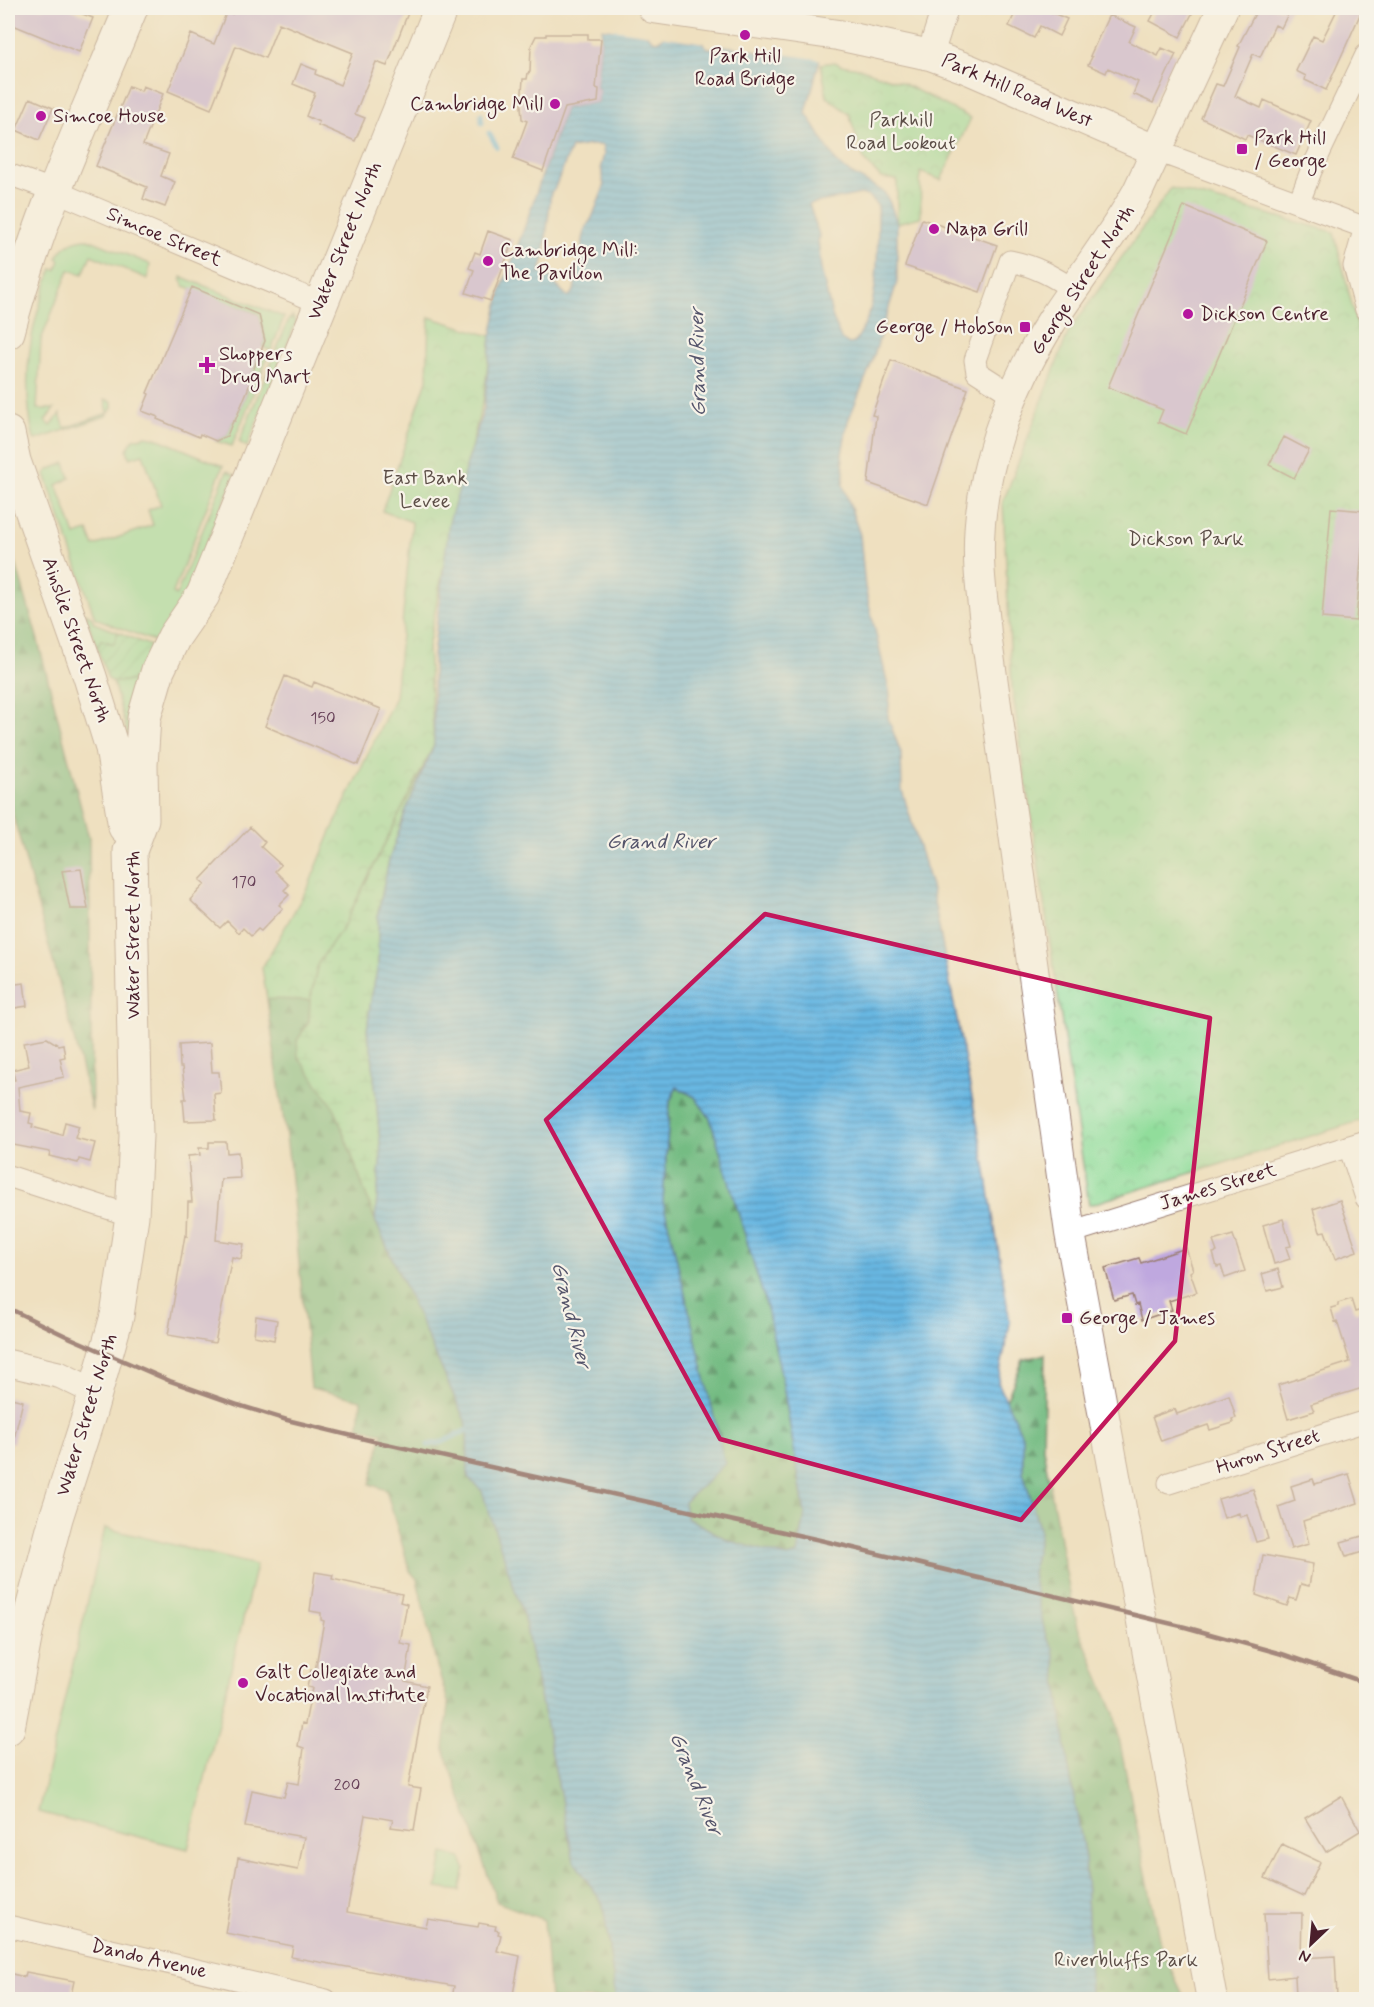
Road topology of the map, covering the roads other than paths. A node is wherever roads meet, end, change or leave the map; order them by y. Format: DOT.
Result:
graph roads {
  1 [pos="131,8"];
  2 [pos="441,8"];
  3 [pos="653,8"];
  4 [pos="945,8"];
  5 [pos="1223,8"];
  6 [pos="930,55"];
  7 [pos="1366,55"];
  8 [pos="1157,151"];
  9 [pos="8,174"];
  10 [pos="55,191"];
  11 [pos="1299,202"];
  12 [pos="1366,227"];
  13 [pos="1074,291"];
  14 [pos="320,303"];
  15 [pos="1366,310"];
  16 [pos="8,332"];
  17 [pos="1013,395"];
  18 [pos="8,433"];
  19 [pos="130,851"];
  20 [pos="1358,1143"];
  21 [pos="8,1176"];
  22 [pos="1366,1198"];
  23 [pos="132,1216"];
  24 [pos="1070,1233"];
  25 [pos="8,1363"];
  26 [pos="94,1392"];
  27 [pos="1366,1420"];
  28 [pos="1169,1483"];
  29 [pos="8,1728"];
  30 [pos="8,1926"];
  31 [pos="326,2000"];
  32 [pos="1212,2000"];
  1 -- 10 [label="main road"];
  2 -- 14 [label="main road, Water Street North"];
  3 -- 6 [label="main road, Park Hill Road West"];
  4 -- 6 [label="street"];
  5 -- 8 [label="main road, George Street North"];
  6 -- 8 [label="main road, Park Hill Road West"];
  7 -- 11 [label="street"];
  8 -- 11 [label="street, Park Hill Road West"];
  8 -- 13 [label="main road, George Street North"];
  9 -- 10 [label="street, Simcoe Street"];
  10 -- 14 [label="street, Simcoe Street"];
  10 -- 16 [label="main road"];
  11 -- 12 [label="street, Park Hill Road West"];
  12 -- 15 [label="street"];
  13 -- 17 [label="main road, George Street North"];
  13 -- 17 [label="street"];
  14 -- 19 [label="main road, Water Street North"];
  17 -- 24 [label="main road, George Street North"];
  18 -- 19 [label="main road, Ainslie Street North"];
  19 -- 23 [label="main road, Water Street North"];
  20 -- 22 [label="street"];
  20 -- 24 [label="street, James Street"];
  21 -- 23 [label="street"];
  23 -- 26 [label="main road, Water Street North"];
  24 -- 32 [label="main road, George Street North"];
  25 -- 26 [label="street"];
  26 -- 29 [label="main road, Water Street North"];
  27 -- 28 [label="street, Huron Street"];
  30 -- 31 [label="street, Dando Avenue"];
}
